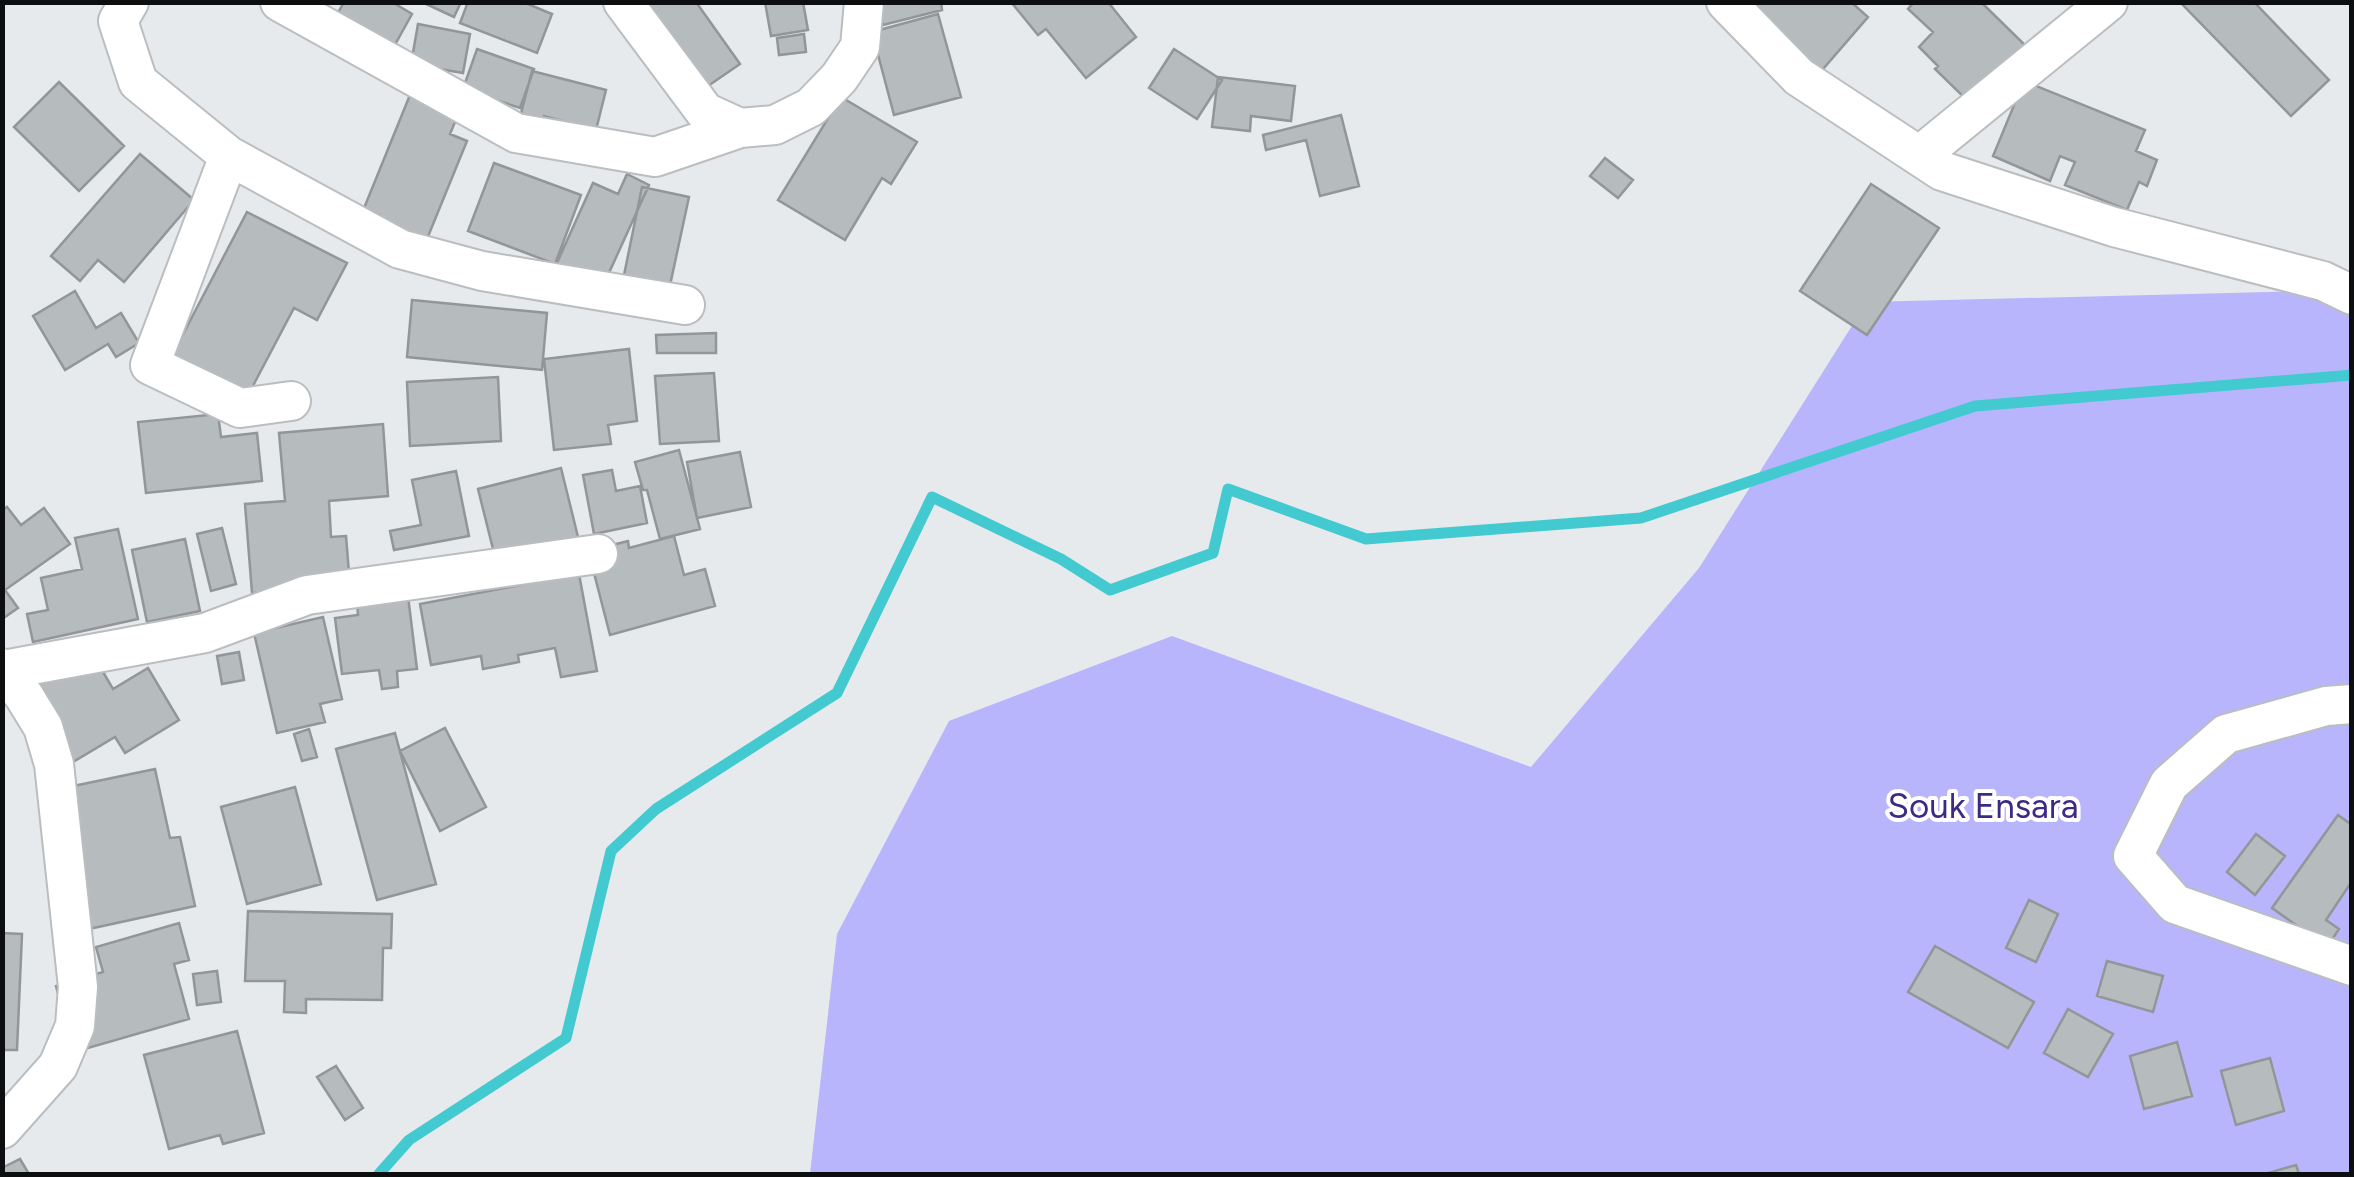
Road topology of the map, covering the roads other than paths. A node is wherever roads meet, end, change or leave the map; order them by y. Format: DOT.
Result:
graph roads {
  1 [pos="129,2"];
  2 [pos="280,2"];
  3 [pos="623,2"];
  4 [pos="864,2"];
  5 [pos="1726,2"];
  6 [pos="2108,2"];
  7 [pos="740,128"];
  8 [pos="229,156"];
  9 [pos="1919,156"];
  10 [pos="2352,294"];
  11 [pos="685,305"];
  12 [pos="291,401"];
  13 [pos="598,554"];
  14 [pos="3,669"];
  15 [pos="2352,704"];
  16 [pos="2352,966"];
  17 [pos="2,1129"];
  1 -- 8 [label="street"];
  2 -- 7 [label="street"];
  3 -- 7 [label="street"];
  4 -- 7 [label="street"];
  5 -- 9 [label="street"];
  6 -- 9 [label="street"];
  8 -- 11 [label="street"];
  8 -- 12 [label="street"];
  9 -- 10 [label="street"];
  13 -- 14 [label="street"];
  14 -- 17 [label="street"];
  15 -- 16 [label="street"];
}
